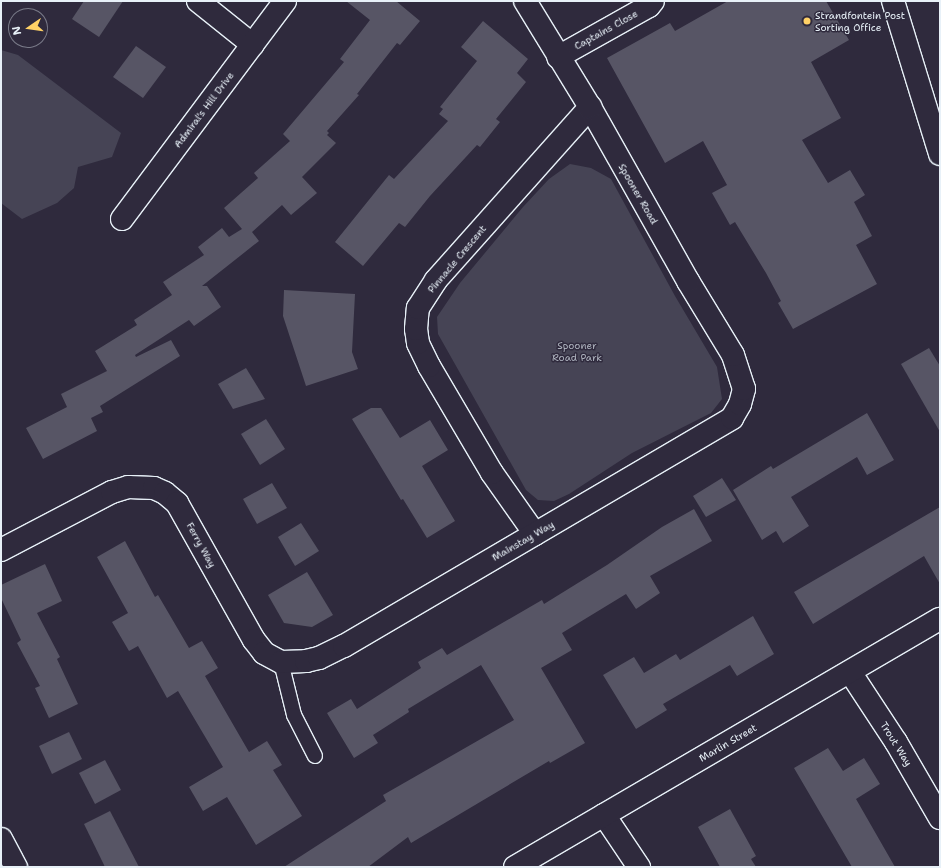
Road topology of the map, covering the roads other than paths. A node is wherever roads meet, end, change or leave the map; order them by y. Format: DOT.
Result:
graph roads {
  1 [pos="198,1"];
  2 [pos="285,1"];
  3 [pos="525,1"];
  4 [pos="653,1"];
  5 [pos="893,1"];
  6 [pos="253,45"];
  7 [pos="558,57"];
  8 [pos="590,107"];
  9 [pos="940,154"];
  10 [pos="122,219"];
  11 [pos="744,389"];
  12 [pos="535,534"];
  13 [pos="1,550"];
  14 [pos="940,619"];
  15 [pos="281,662"];
  16 [pos="850,672"];
  17 [pos="315,756"];
  18 [pos="604,815"];
  19 [pos="940,818"];
  20 [pos="1,839"];
  21 [pos="16,867"];
  22 [pos="515,867"];
  23 [pos="640,867"];
  1 -- 6 [label="street"];
  2 -- 6 [label="street, Admiral's Hill Drive"];
  3 -- 7 [label="street, Spooner Road"];
  4 -- 7 [label="street, Captains Close"];
  5 -- 9 [label="street"];
  6 -- 10 [label="street, Admiral's Hill Drive"];
  7 -- 8 [label="street, Spooner Road"];
  8 -- 11 [label="street, Spooner Road"];
  8 -- 12 [label="street, Pinnacle Crescent"];
  11 -- 12 [label="street, Mainstay Way"];
  12 -- 15 [label="street, Mainstay Way"];
  13 -- 15 [label="street, Ferry Way"];
  14 -- 16 [label="street, Marlin Street"];
  15 -- 17 [label="lane"];
  16 -- 18 [label="street, Marlin Street"];
  16 -- 19 [label="street, Trout Way"];
  18 -- 22 [label="street, Marlin Street"];
  18 -- 23 [label="street"];
  20 -- 21 [label="street"];
}
